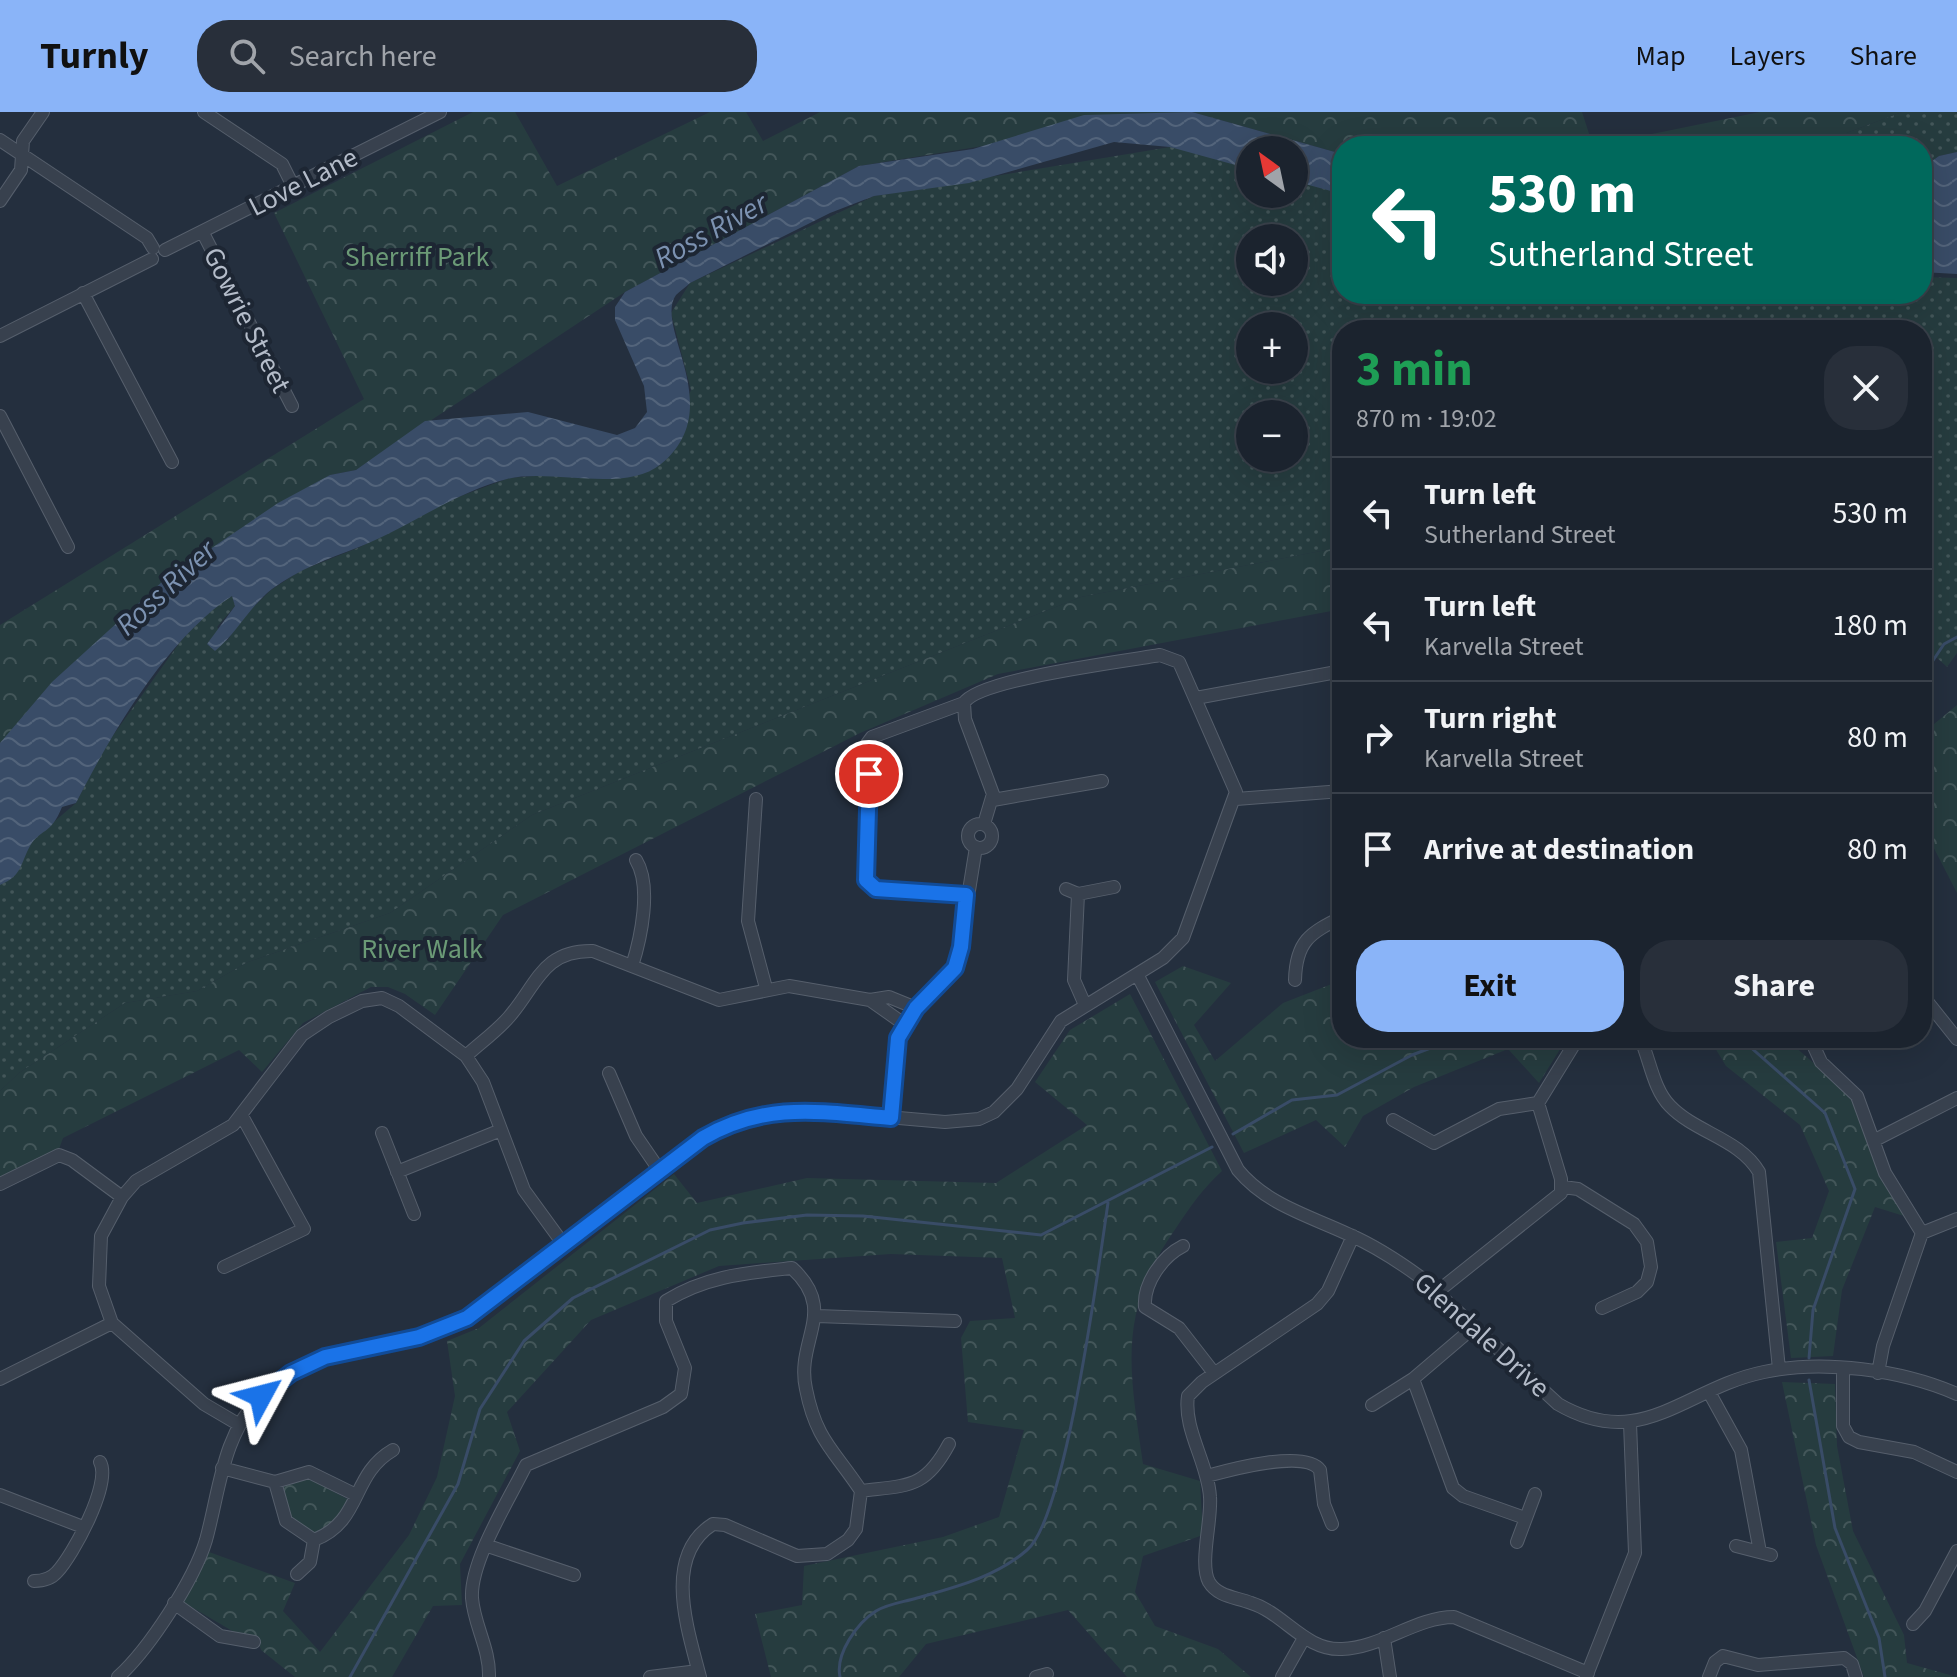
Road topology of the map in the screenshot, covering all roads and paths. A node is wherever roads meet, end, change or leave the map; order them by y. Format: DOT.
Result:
graph roads {
  1 [pos="43,112"];
  2 [pos="204,112"];
  3 [pos="440,112"];
  4 [pos="0,140"];
  5 [pos="22,155"];
  6 [pos="293,186"];
  7 [pos="0,201"];
  8 [pos="203,233"];
  9 [pos="157,252"];
  10 [pos="83,293"];
  11 [pos="0,336"];
  12 [pos="292,406"];
  13 [pos="0,416"];
  14 [pos="172,462"];
  15 [pos="68,547"];
  16 [pos="1332,673"];
  17 [pos="1196,698"];
  18 [pos="964,703"];
  19 [pos="1102,781"];
  20 [pos="1332,792"];
  21 [pos="756,799"];
  22 [pos="1236,799"];
  23 [pos="993,800"];
  24 [pos="636,860"];
  25 [pos="1114,887"];
  26 [pos="966,895"];
  27 [pos="1332,923"];
  28 [pos="632,966"];
  29 [pos="1137,974"];
  30 [pos="1295,980"];
  31 [pos="766,988"];
  32 [pos="870,1000"];
  33 [pos="1085,1005"];
  34 [pos="916,1008"];
  35 [pos="1932,1008"];
  36 [pos="904,1024"];
  37 [pos="1957,1039"];
  38 [pos="1572,1048"];
  39 [pos="1644,1048"];
  40 [pos="1815,1048"];
  41 [pos="466,1056"];
  42 [pos="609,1073"];
  43 [pos="1957,1098"];
  44 [pos="1538,1103"];
  45 [pos="242,1116"];
  46 [pos="891,1118"];
  47 [pos="1393,1120"];
  48 [pos="501,1130"];
  49 [pos="382,1133"];
  50 [pos="1875,1140"];
  51 [pos="660,1171"];
  52 [pos="397,1172"];
  53 [pos="0,1184"];
  54 [pos="1563,1187"];
  55 [pos="122,1197"];
  56 [pos="414,1214"];
  57 [pos="1957,1219"];
  58 [pos="1922,1233"];
  59 [pos="1353,1236"];
  60 [pos="564,1245"];
  61 [pos="1183,1246"];
  62 [pos="224,1267"];
  63 [pos="1437,1292"];
  64 [pos="1602,1308"];
  65 [pos="817,1316"];
  66 [pos="955,1321"];
  67 [pos="112,1323"];
  68 [pos="1474,1327"];
  69 [pos="1779,1369"];
  70 [pos="1843,1369"];
  71 [pos="1214,1373"];
  72 [pos="1878,1373"];
  73 [pos="0,1379"];
  74 [pos="1413,1379"];
  75 [pos="1709,1392"];
  76 [pos="1957,1394"];
  77 [pos="1372,1405"];
  78 [pos="1630,1423"];
  79 [pos="238,1424"];
  80 [pos="949,1444"];
  81 [pos="393,1450"];
  82 [pos="100,1462"];
  83 [pos="222,1468"];
  84 [pos="1957,1472"];
  85 [pos="1207,1476"];
  86 [pos="275,1482"];
  87 [pos="861,1491"];
  88 [pos="1535,1494"];
  89 [pos="0,1495"];
  90 [pos="356,1495"];
  91 [pos="1525,1518"];
  92 [pos="1332,1524"];
  93 [pos="83,1527"];
  94 [pos="314,1540"];
  95 [pos="1517,1542"];
  96 [pos="488,1546"];
  97 [pos="1736,1546"];
  98 [pos="1957,1551"];
  99 [pos="297,1574"];
  100 [pos="574,1575"];
  101 [pos="34,1581"];
  102 [pos="174,1603"];
  103 [pos="1913,1624"];
  104 [pos="1304,1638"];
  105 [pos="1384,1638"];
  106 [pos="254,1642"];
  107 [pos="699,1674"];
  108 [pos="1587,1675"];
  109 [pos="118,1677"];
  110 [pos="489,1677"];
  111 [pos="650,1677"];
  112 [pos="1282,1677"];
  113 [pos="1390,1677"];
  114 [pos="1709,1677"];
  115 [pos="1856,1677"];
  1 -- 5 [label="street"];
  2 -- 6 [label="street"];
  3 -- 6 [label="street, Love Lane"];
  4 -- 5 [label="street"];
  5 -- 7 [label="street"];
  5 -- 9 [label="street"];
  6 -- 8 [label="street, Love Lane"];
  8 -- 9 [label="street, Love Lane"];
  8 -- 12 [label="street, Gowrie Street"];
  9 -- 10 [label="street, Love Lane"];
  10 -- 11 [label="street, Love Lane"];
  10 -- 14 [label="street"];
  13 -- 15 [label="street"];
  16 -- 17 [label="street"];
  17 -- 18 [label="street"];
  17 -- 22 [label="street"];
  18 -- 23 [label="street"];
  18 -- 26 [label="street"];
  19 -- 23 [label="street"];
  20 -- 22 [label="street"];
  21 -- 31 [label="street"];
  22 -- 29 [label="street"];
  23 -- 26 [label="street"];
  24 -- 28 [label="street"];
  25 -- 33 [label="street"];
  26 -- 34 [label="street"];
  27 -- 30 [label="street"];
  28 -- 31 [label="street"];
  28 -- 41 [label="street"];
  29 -- 33 [label="street"];
  29 -- 59 [label="street, Glendale Drive"];
  31 -- 32 [label="street"];
  32 -- 34 [label="street"];
  32 -- 36 [label="street"];
  33 -- 46 [label="street"];
  34 -- 36 [label="street"];
  35 -- 37 [label="street"];
  36 -- 46 [label="street"];
  38 -- 44 [label="street"];
  39 -- 69 [label="street"];
  40 -- 50 [label="street"];
  41 -- 45 [label="street"];
  41 -- 48 [label="street"];
  42 -- 51 [label="street"];
  43 -- 50 [label="street"];
  44 -- 47 [label="street"];
  44 -- 54 [label="street"];
  45 -- 55 [label="street"];
  45 -- 62 [label="street"];
  46 -- 51 [label="street"];
  48 -- 52 [label="street"];
  48 -- 60 [label="street"];
  49 -- 52 [label="street"];
  50 -- 58 [label="street"];
  51 -- 60 [label="street"];
  52 -- 56 [label="street"];
  53 -- 55 [label="street"];
  54 -- 63 [label="street"];
  54 -- 64 [label="street"];
  55 -- 67 [label="street"];
  57 -- 58 [label="street"];
  58 -- 72 [label="street"];
  59 -- 63 [label="street, Glendale Drive"];
  59 -- 71 [label="street"];
  60 -- 79 [label="street"];
  61 -- 71 [label="street"];
  63 -- 68 [label="street, Glendale Drive"];
  65 -- 66 [label="street"];
  65 -- 87 [label="street"];
  65 -- 96 [label="street"];
  67 -- 73 [label="street"];
  67 -- 79 [label="street"];
  68 -- 74 [label="street"];
  68 -- 78 [label="street, Glendale Drive"];
  69 -- 70 [label="street, Glendale Drive"];
  69 -- 75 [label="street, Glendale Drive"];
  70 -- 72 [label="street, Glendale Drive"];
  70 -- 84 [label="street"];
  71 -- 85 [label="street"];
  72 -- 76 [label="street, Glendale Drive"];
  74 -- 77 [label="street"];
  74 -- 91 [label="street"];
  75 -- 78 [label="street, Glendale Drive"];
  75 -- 97 [label="street"];
  78 -- 108 [label="street"];
  79 -- 83 [label="street"];
  80 -- 87 [label="street"];
  81 -- 90 [label="street"];
  82 -- 93 [label="street"];
  83 -- 86 [label="street"];
  83 -- 102 [label="street"];
  85 -- 92 [label="street"];
  85 -- 104 [label="street"];
  86 -- 90 [label="street"];
  86 -- 94 [label="street"];
  87 -- 107 [label="street"];
  88 -- 91 [label="street"];
  89 -- 93 [label="street"];
  90 -- 94 [label="street"];
  91 -- 95 [label="street"];
  93 -- 101 [label="street"];
  94 -- 99 [label="street"];
  96 -- 100 [label="street"];
  96 -- 110 [label="street"];
  98 -- 103 [label="street"];
  102 -- 106 [label="street"];
  102 -- 109 [label="street"];
  104 -- 105 [label="street"];
  104 -- 112 [label="street"];
  105 -- 108 [label="street"];
  105 -- 113 [label="street"];
  107 -- 111 [label="street"];
  114 -- 115 [label="street"];
}
